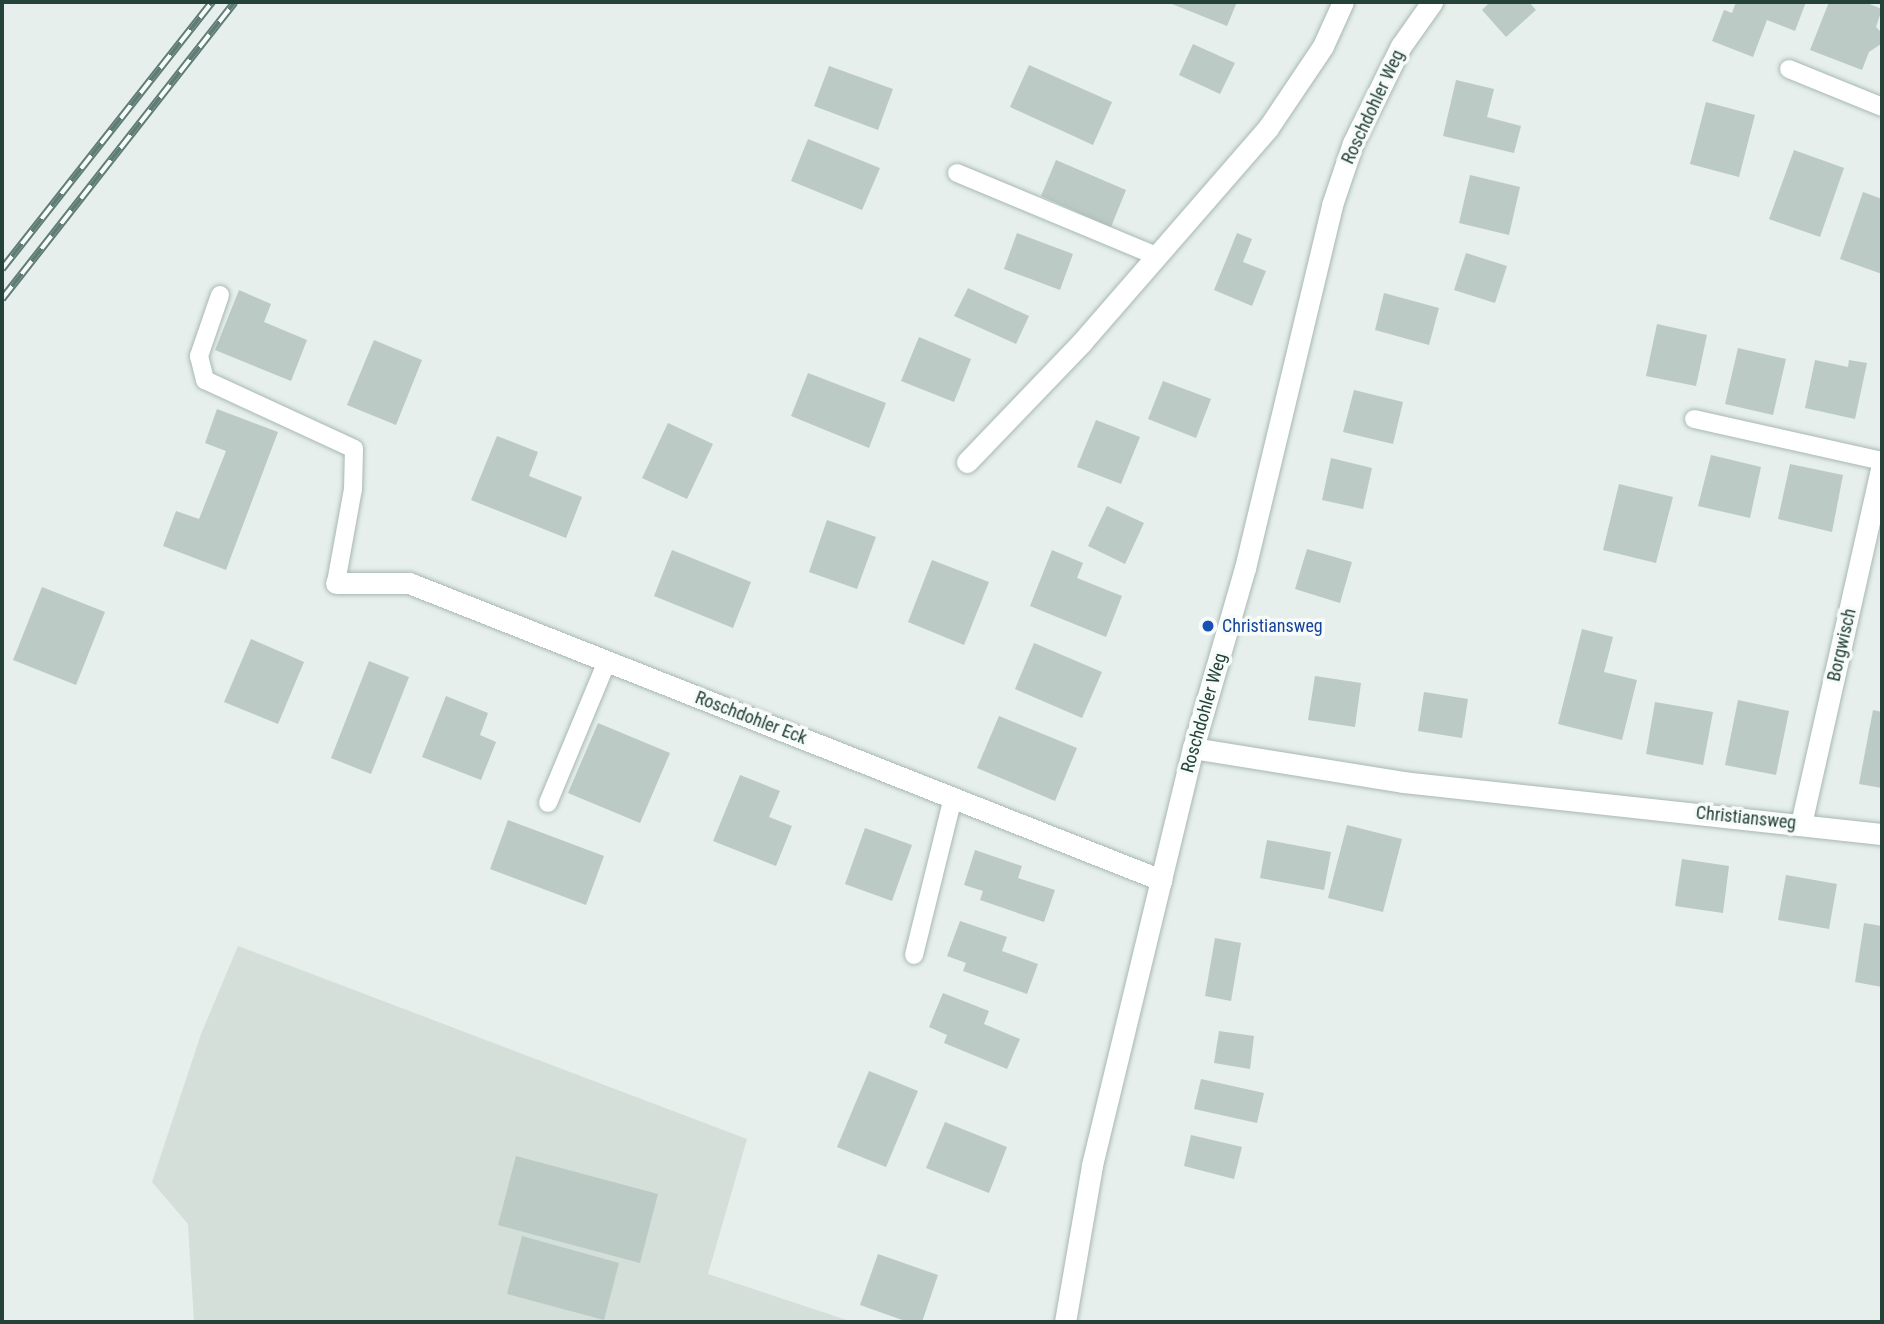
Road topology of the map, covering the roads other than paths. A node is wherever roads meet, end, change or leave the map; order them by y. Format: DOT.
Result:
graph roads {
  1 [pos="1343,2"];
  2 [pos="1432,2"];
  3 [pos="1788,69"];
  4 [pos="1882,107"];
  5 [pos="957,173"];
  6 [pos="1156,256"];
  7 [pos="220,296"];
  8 [pos="1694,419"];
  9 [pos="967,462"];
  10 [pos="1882,463"];
  11 [pos="335,583"];
  12 [pos="607,661"];
  13 [pos="1193,748"];
  14 [pos="953,797"];
  15 [pos="548,803"];
  16 [pos="1801,824"];
  17 [pos="1882,834"];
  18 [pos="1161,880"];
  19 [pos="914,955"];
  20 [pos="1065,1322"];
  1 -- 6 [label="street"];
  2 -- 13 [label="street, Roschdohler Weg"];
  3 -- 4 [label="lane"];
  5 -- 6 [label="lane"];
  6 -- 9 [label="street"];
  7 -- 11 [label="lane"];
  8 -- 10 [label="lane"];
  10 -- 16 [label="street, Borgwisch"];
  11 -- 12 [label="street, Roschdohler Eck"];
  12 -- 14 [label="street, Roschdohler Eck"];
  12 -- 15 [label="lane"];
  13 -- 16 [label="street, Christiansweg"];
  13 -- 18 [label="street, Roschdohler Weg"];
  14 -- 18 [label="street, Roschdohler Eck"];
  14 -- 19 [label="lane"];
  16 -- 17 [label="street, Christiansweg"];
  18 -- 20 [label="street, Roschdohler Weg"];
}
